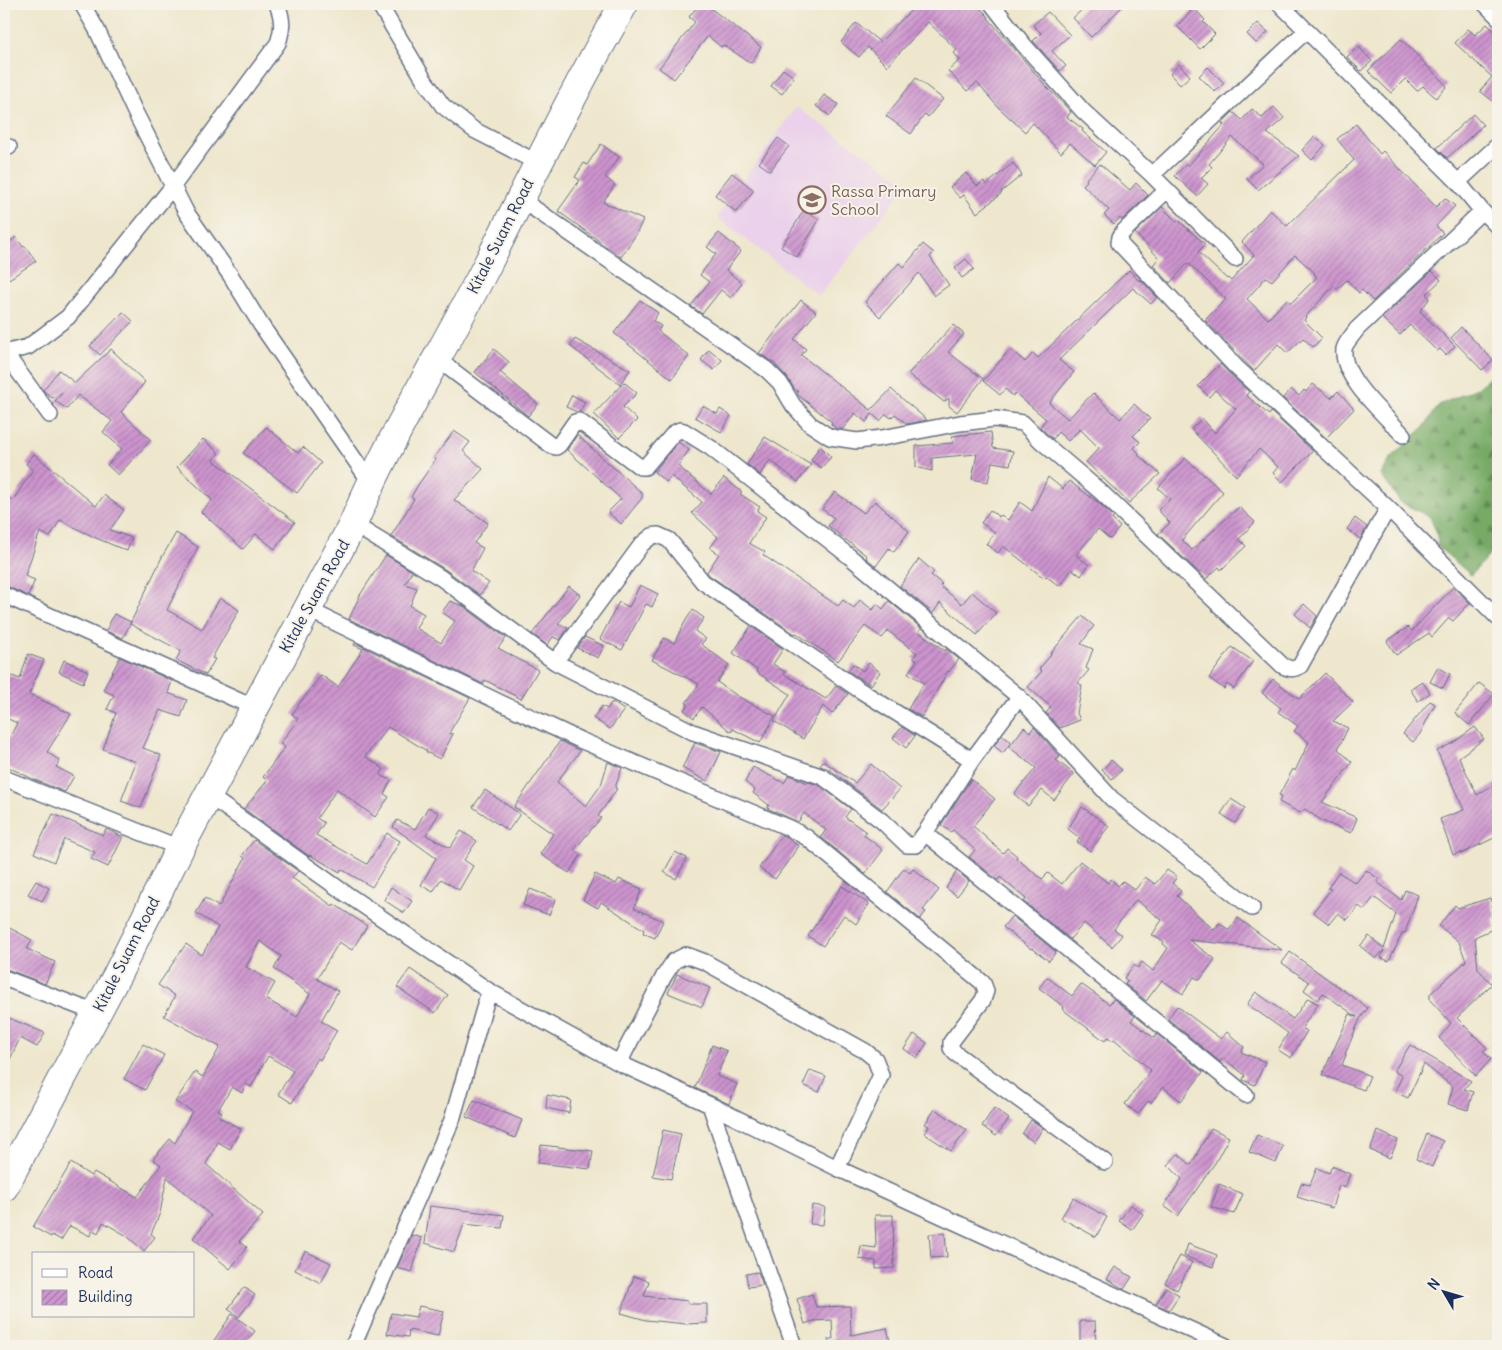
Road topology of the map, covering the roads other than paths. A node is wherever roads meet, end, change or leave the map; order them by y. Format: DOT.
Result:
graph roads {
  1 [pos="82,4"];
  2 [pos="277,4"];
  3 [pos="379,4"];
  4 [pos="624,4"];
  5 [pos="992,4"];
  6 [pos="1280,4"];
  7 [pos="1485,4"];
  8 [pos="1498,17"];
  9 [pos="1306,31"];
  10 [pos="1498,146"];
  11 [pos="538,163"];
  12 [pos="1152,175"];
  13 [pos="1458,182"];
  14 [pos="173,186"];
  15 [pos="1167,190"];
  16 [pos="520,198"];
  17 [pos="1482,211"];
  18 [pos="1498,227"];
  19 [pos="1235,259"];
  20 [pos="4,353"];
  21 [pos="436,358"];
  22 [pos="50,415"];
  23 [pos="1403,435"];
  24 [pos="371,483"];
  25 [pos="1388,508"];
  26 [pos="354,524"];
  27 [pos="4,595"];
  28 [pos="307,608"];
  29 [pos="1498,618"];
  30 [pos="555,662"];
  31 [pos="1019,697"];
  32 [pos="255,708"];
  33 [pos="972,760"];
  34 [pos="4,778"];
  35 [pos="208,795"];
  36 [pos="925,833"];
  37 [pos="180,848"];
  38 [pos="1252,908"];
  39 [pos="4,978"];
  40 [pos="489,992"];
  41 [pos="96,1013"];
  42 [pos="619,1063"];
  43 [pos="1246,1095"];
  44 [pos="710,1105"];
  45 [pos="1105,1162"];
  46 [pos="837,1168"];
  47 [pos="4,1187"];
  48 [pos="353,1346"];
  49 [pos="794,1346"];
  50 [pos="1226,1346"];
  1 -- 14 [label="street"];
  2 -- 14 [label="street"];
  3 -- 11 [label="street"];
  4 -- 11 [label="highway, Kitale Suam Road"];
  5 -- 12 [label="street"];
  6 -- 9 [label="street"];
  7 -- 8 [label="street"];
  9 -- 12 [label="street"];
  9 -- 13 [label="street"];
  10 -- 13 [label="street"];
  11 -- 16 [label="highway, Kitale Suam Road"];
  12 -- 15 [label="street"];
  13 -- 17 [label="street"];
  14 -- 20 [label="street"];
  14 -- 24 [label="street"];
  15 -- 19 [label="street"];
  15 -- 25 [label="street"];
  16 -- 21 [label="highway, Kitale Suam Road"];
  16 -- 25 [label="street"];
  17 -- 18 [label="street"];
  17 -- 23 [label="street"];
  20 -- 22 [label="street"];
  21 -- 24 [label="highway, Kitale Suam Road"];
  21 -- 31 [label="street"];
  24 -- 26 [label="highway, Kitale Suam Road"];
  25 -- 29 [label="street"];
  26 -- 28 [label="highway, Kitale Suam Road"];
  26 -- 30 [label="street"];
  27 -- 32 [label="street"];
  28 -- 32 [label="highway, Kitale Suam Road"];
  28 -- 45 [label="street"];
  30 -- 33 [label="street"];
  30 -- 36 [label="street"];
  31 -- 33 [label="street"];
  31 -- 38 [label="street"];
  32 -- 35 [label="highway, Kitale Suam Road"];
  33 -- 36 [label="street"];
  34 -- 37 [label="street"];
  35 -- 37 [label="highway, Kitale Suam Road"];
  35 -- 40 [label="street"];
  36 -- 43 [label="street"];
  37 -- 41 [label="highway, Kitale Suam Road"];
  39 -- 41 [label="street"];
  40 -- 42 [label="street"];
  40 -- 48 [label="street"];
  41 -- 47 [label="highway, Kitale Suam Road"];
  42 -- 44 [label="street"];
  42 -- 46 [label="street"];
  44 -- 46 [label="street"];
  44 -- 49 [label="street"];
  46 -- 50 [label="street"];
}
